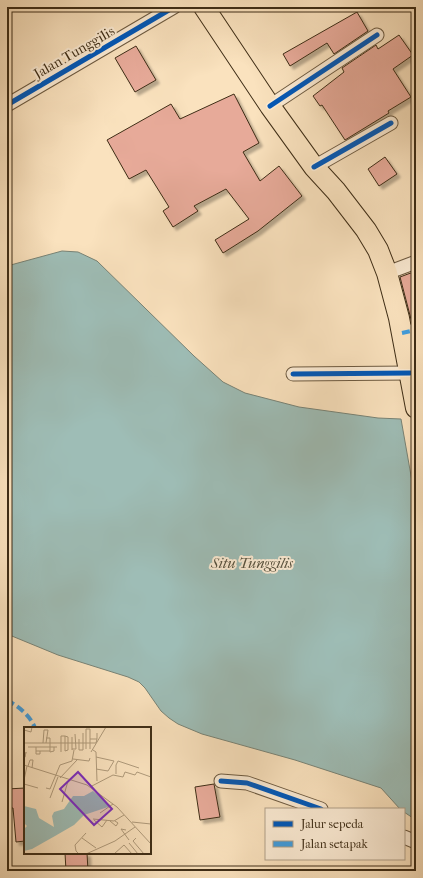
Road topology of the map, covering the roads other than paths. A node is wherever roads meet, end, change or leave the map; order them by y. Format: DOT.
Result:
graph roads {
  1 [pos="174,7"];
  2 [pos="204,7"];
  3 [pos="377,35"];
  4 [pos="7,105"];
  5 [pos="270,106"];
  6 [pos="391,123"];
  7 [pos="314,167"];
  8 [pos="416,262"];
  9 [pos="387,273"];
  10 [pos="409,332"];
  11 [pos="410,373"];
  12 [pos="293,374"];
  13 [pos="416,408"];
  14 [pos="221,781"];
  15 [pos="318,808"];
  16 [pos="405,838"];
  17 [pos="416,842"];
  1 -- 4 [label="street, Jalan Tunggilis"];
  2 -- 5 [label="main road"];
  3 -- 5 [label="street"];
  5 -- 7 [label="main road"];
  6 -- 7 [label="street"];
  7 -- 9 [label="main road"];
  8 -- 9 [label="street"];
  9 -- 10 [label="main road"];
  10 -- 11 [label="main road"];
  11 -- 12 [label="street"];
  11 -- 13 [label="main road"];
  14 -- 15 [label="street"];
  16 -- 17 [label="street"];
}
